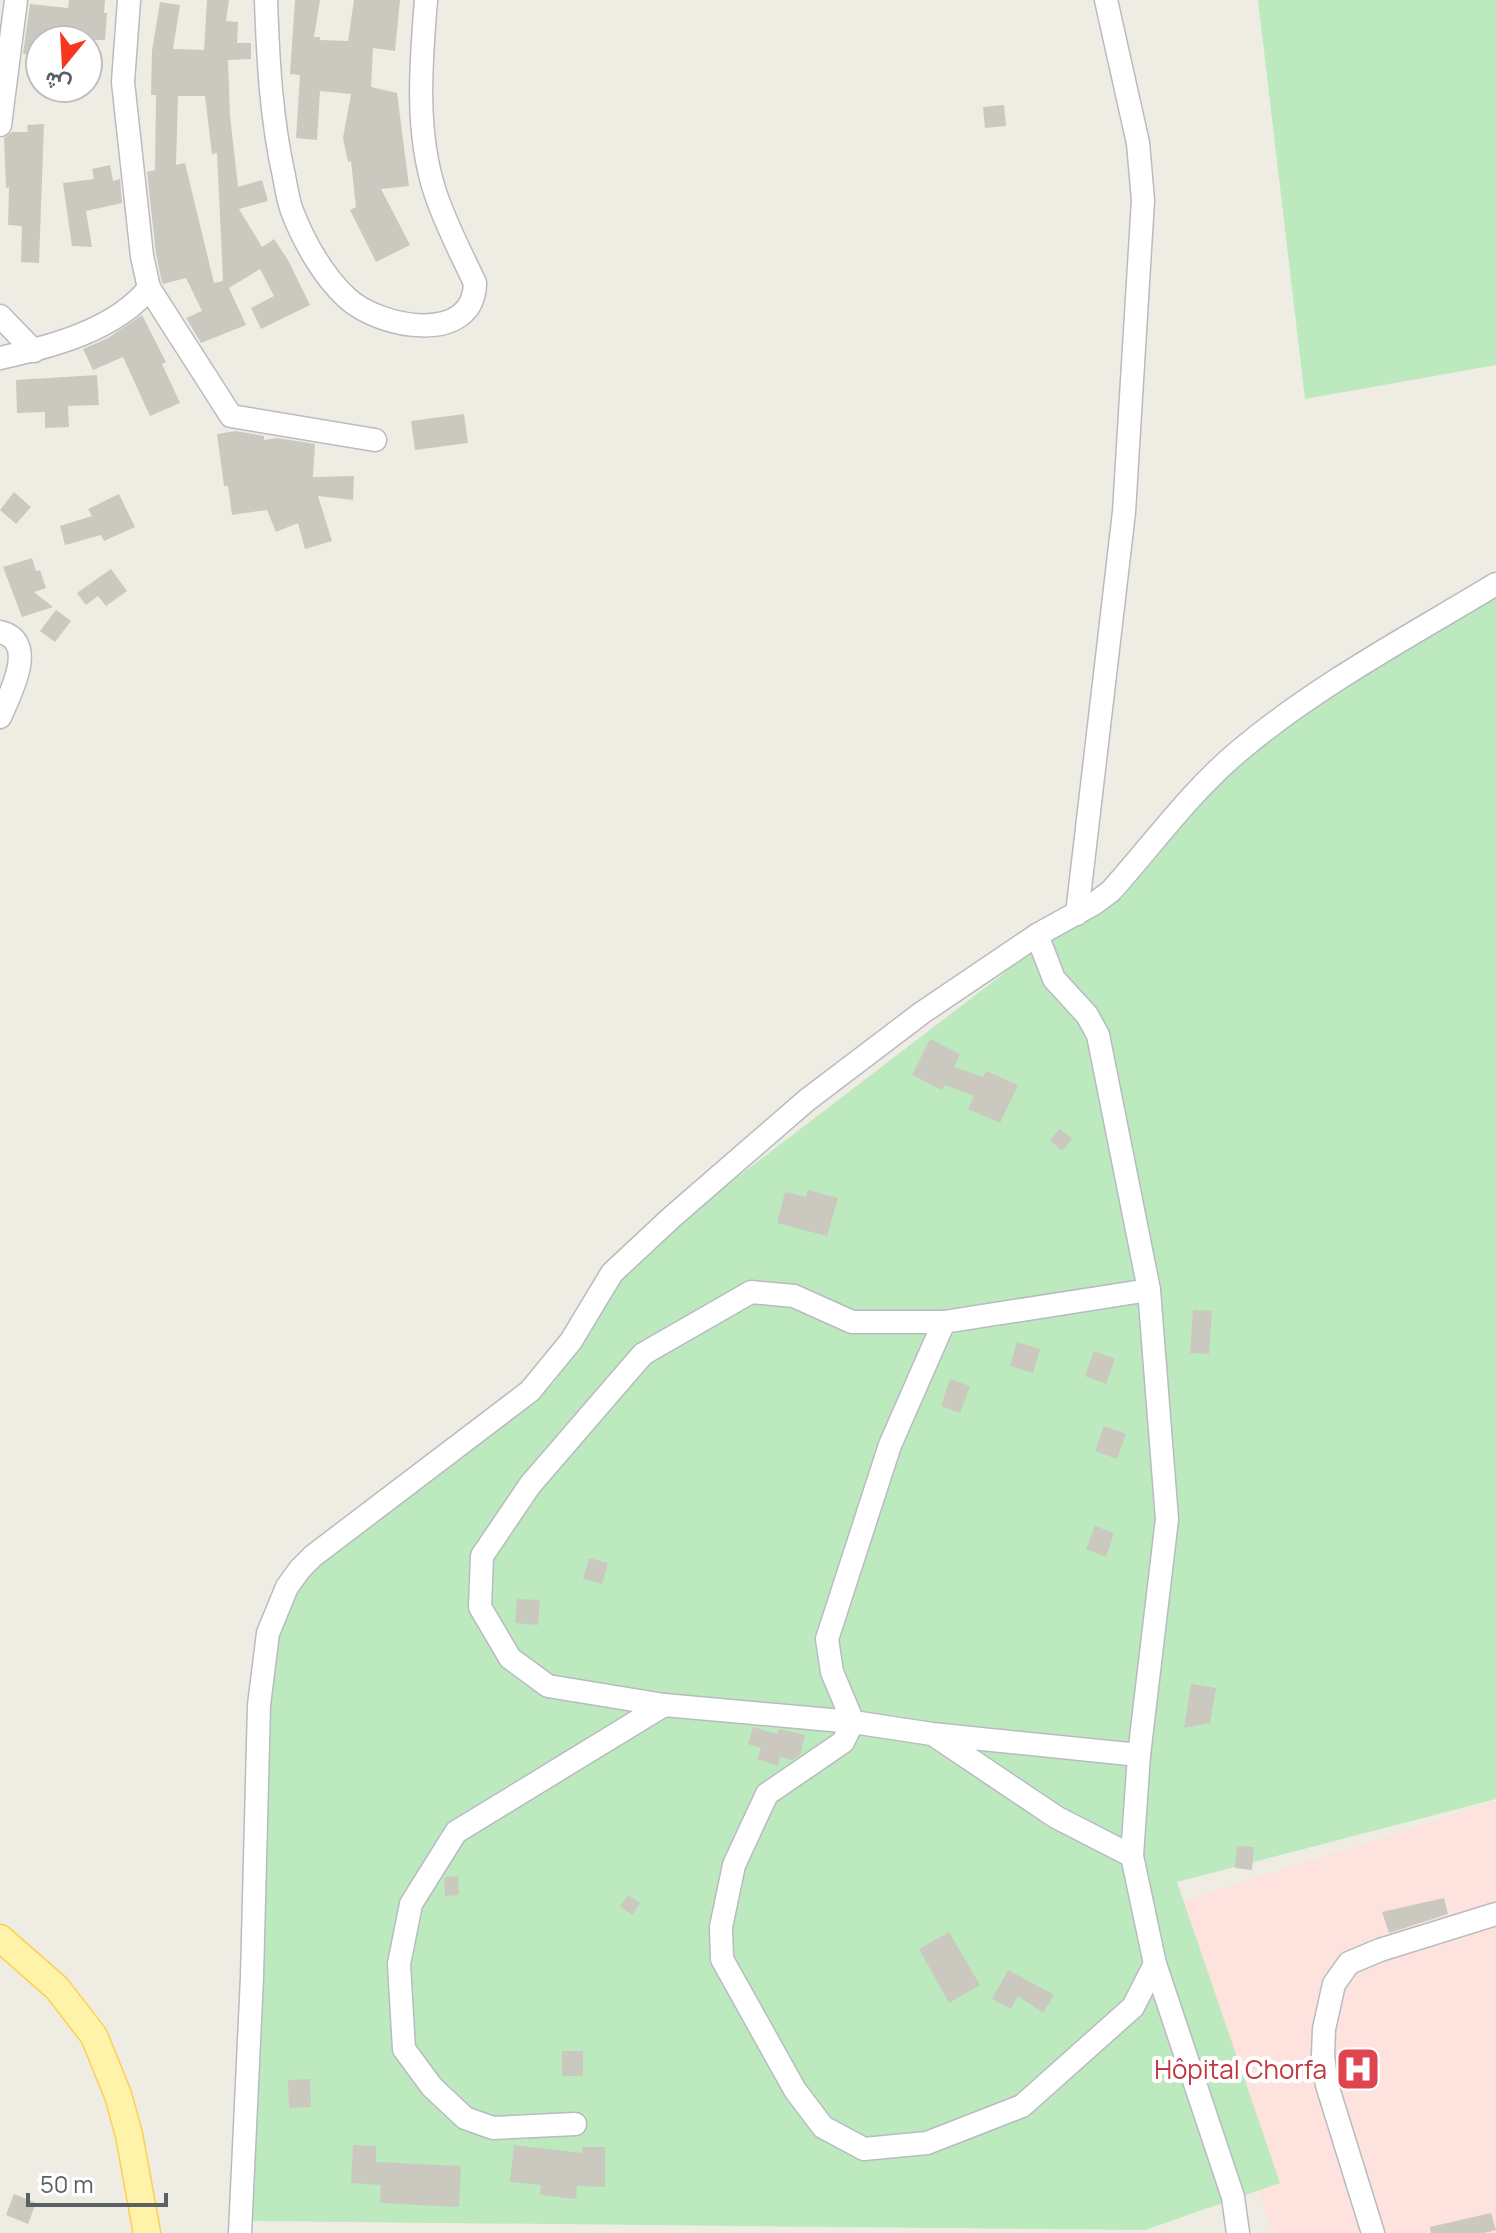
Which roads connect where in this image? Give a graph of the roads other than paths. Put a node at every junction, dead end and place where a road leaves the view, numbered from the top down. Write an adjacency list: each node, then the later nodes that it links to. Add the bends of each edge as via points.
1 (16, 0): 6 (street)
2 (129, 0): 7 (street, via 123,82)
3 (266, 0): 4 (street, via 278,152 291,210 319,265 346,297 374,316 415,326 438,325 459,315 475,295 475,283 435,192 427,160 422,59)
4 (426, 0)
5 (1106, 0): 15 (street, via 1138,143 1143,200 1124,512)
6 (0, 125)
7 (149, 288): 9 (street, via 121,314); 11 (street, via 231,416)
8 (0, 316): 9 (street)
9 (34, 351): 10 (street)
10 (0, 358)
11 (375, 440)
12 (1496, 584): 15 (street, via 1339,678 1238,751 1111,891)
13 (0, 632): 14 (street, via 19,645 20,662)
14 (0, 717)
15 (1077, 914): 16 (street)
16 (1037, 935): 17 (street, via 1054,979 1098,1035); 29 (street, via 807,1100 612,1273 571,1341 530,1391 313,1556 287,1587 268,1633 259,1705)
17 (1149, 1290): 18 (street); 22 (street, via 1167,1519)
18 (944, 1322): 19 (street, via 852,1322 794,1296 751,1292 643,1354 530,1485 482,1556 480,1607 510,1658 548,1686); 20 (street, via 890,1445 827,1639 832,1672)
19 (664, 1705): 20 (street); 27 (street, via 456,1832 411,1904 399,1964 404,2049 432,2087 465,2118 493,2128)
20 (853, 1722): 21 (street); 26 (street, via 843,1742 767,1794 734,1865 721,1927 722,1959 795,2090 823,2127 864,2149 927,2143 1022,2106 1133,2007)
21 (932, 1734): 22 (street); 23 (street, via 1056,1817)
22 (1139, 1755): 23 (street)
23 (1132, 1856): 26 (street)
24 (1496, 1914): 31 (street, via 1349,1963 1334,1984 1324,2029 1327,2085)
25 (0, 1938): 28 (main road, via 57,1988 94,2036 129,2135)
26 (1155, 1964): 30 (street, via 1233,2197)
27 (575, 2124)
28 (146, 2232)
29 (240, 2233)
30 (1238, 2233)
31 (1373, 2233)

